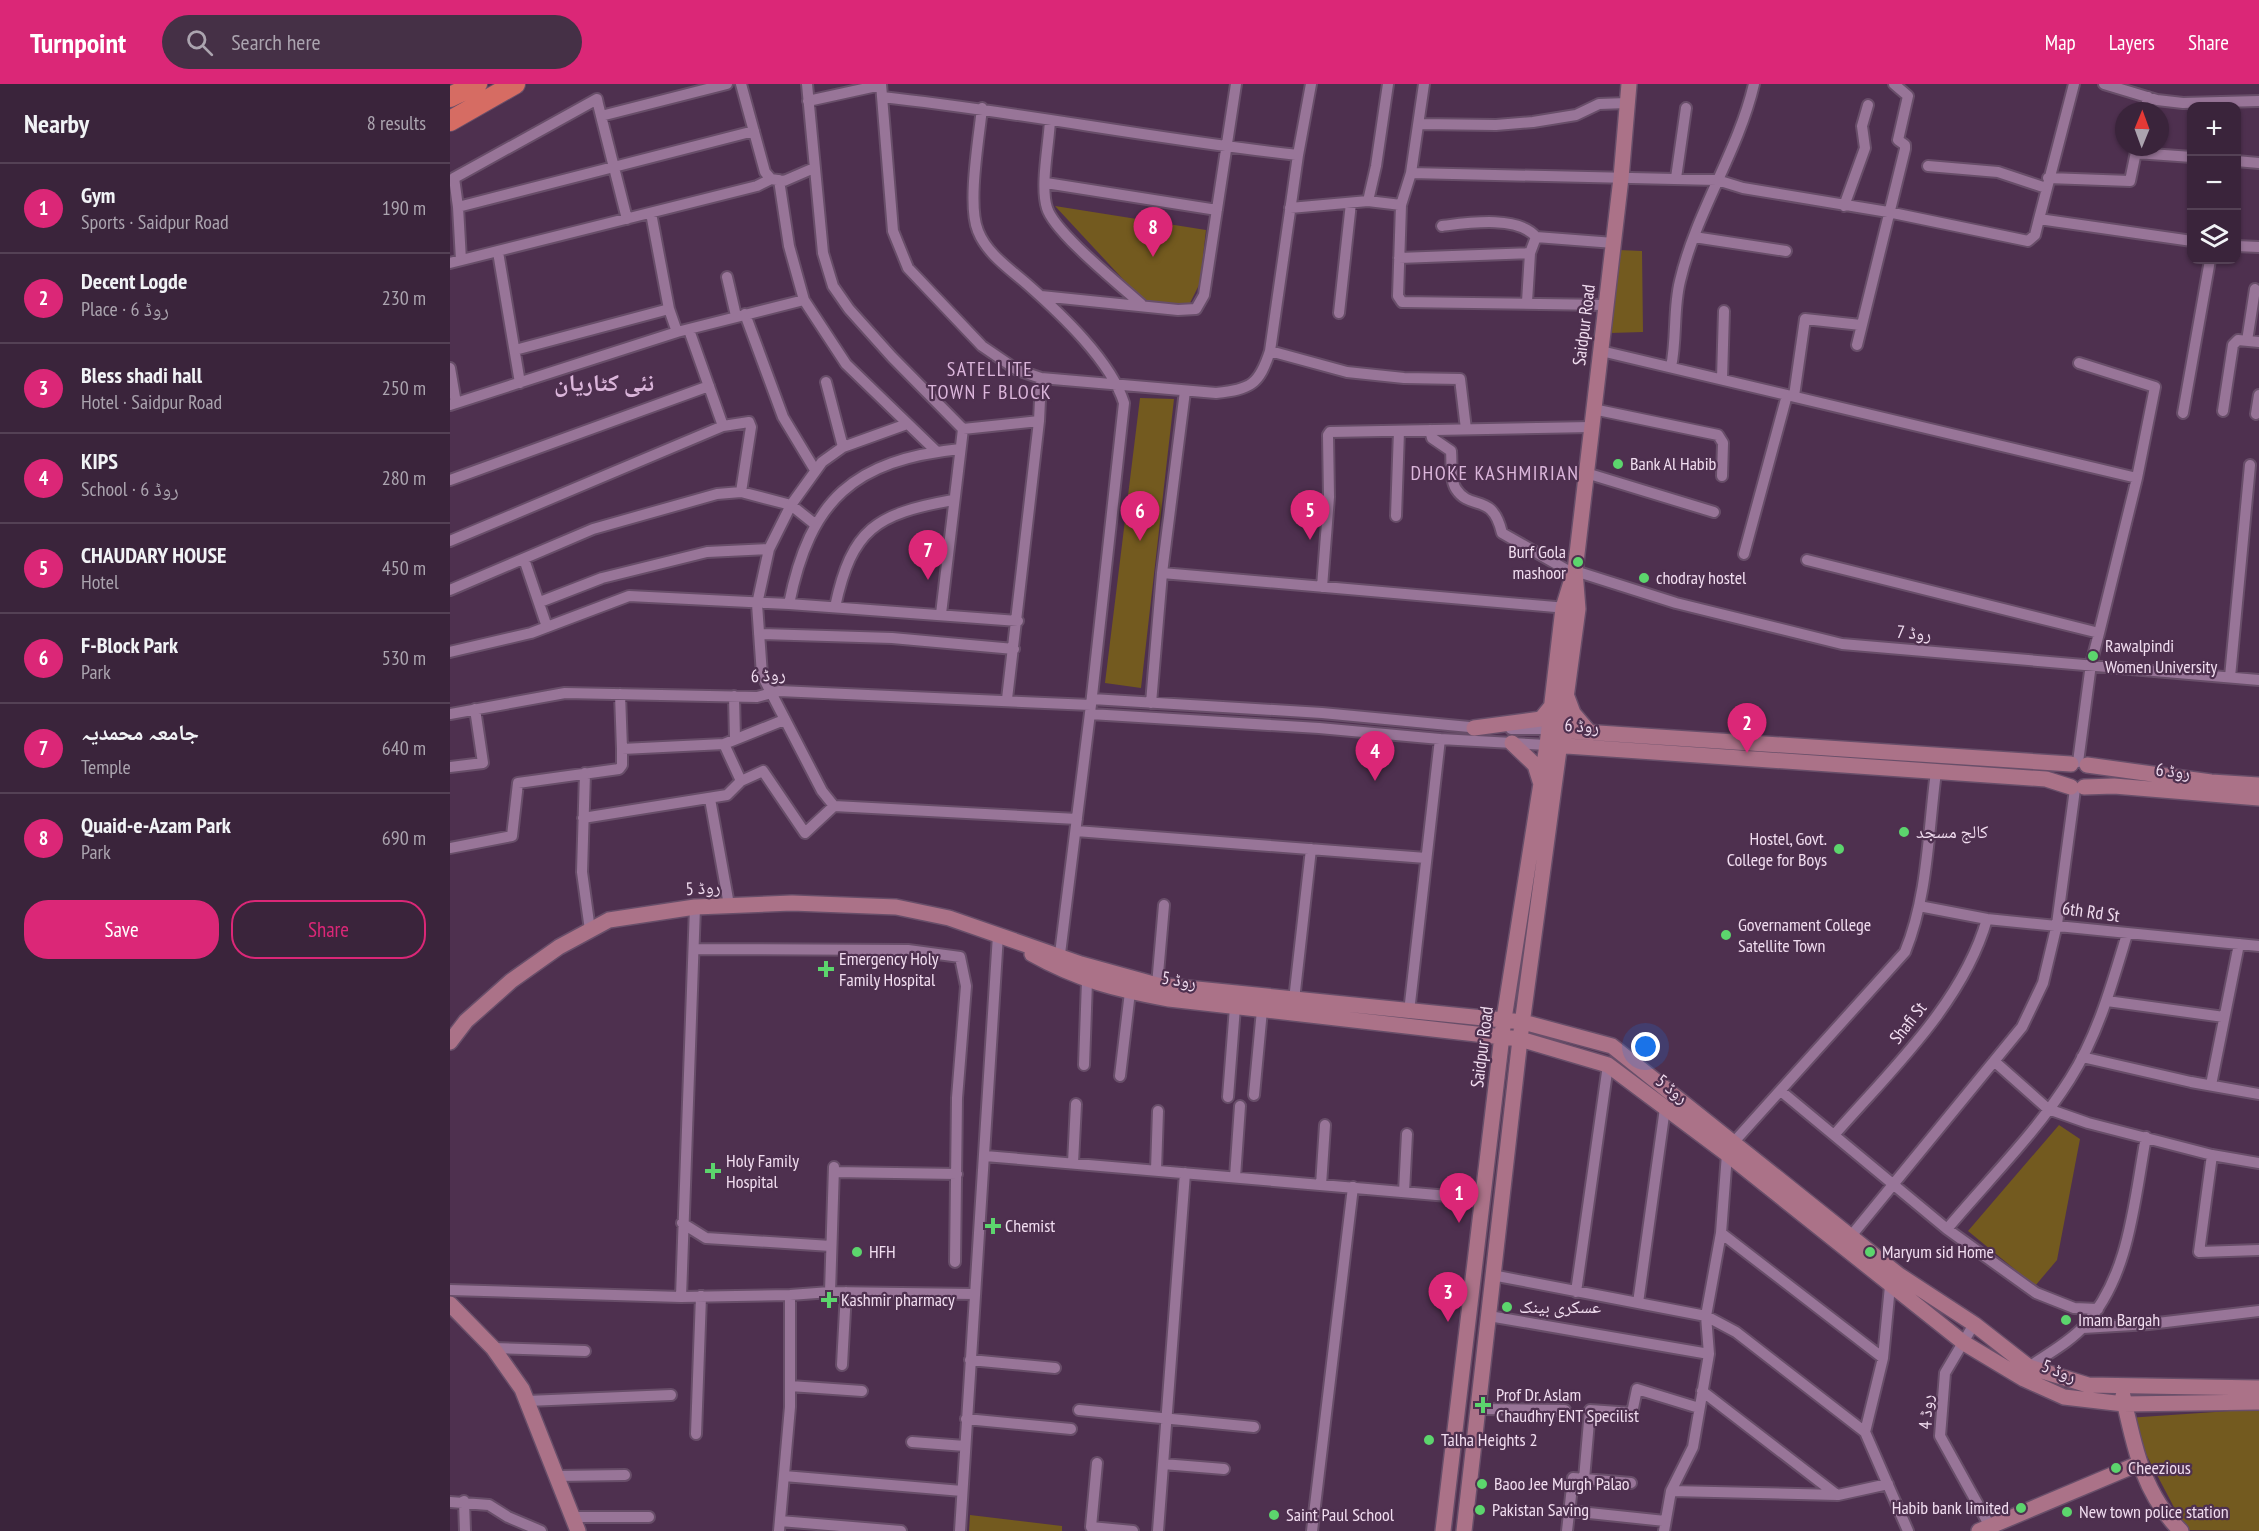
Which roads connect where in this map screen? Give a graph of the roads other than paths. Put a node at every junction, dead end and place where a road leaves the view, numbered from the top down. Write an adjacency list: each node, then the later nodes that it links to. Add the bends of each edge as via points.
1 (477, 84): 18 (highway)
2 (516, 84): 28 (highway)
3 (727, 84): 26 (street)
4 (741, 84): 30 (street)
5 (807, 84): 19 (street)
6 (1236, 84): 31 (street)
7 (1311, 84): 33 (street)
8 (1388, 84): 50 (street)
9 (1424, 84): 29 (street)
10 (1629, 84): 22 (main road, Saidpur Road)
11 (1755, 84): 47 (street)
12 (1894, 84): 57 (street, via 1908,96 1898,140 1905,148)
13 (2074, 84): 49 (street)
14 (2104, 84): 17 (street)
15 (881, 85): 16 (street); 19 (street)
16 (882, 97): 24 (street); 98 (street, via 893,231 908,268 982,345 1017,370)
17 (2148, 97): 20 (street, via 2183,103); 21 (street)
18 (450, 98)
19 (808, 101): 41 (street)
20 (2259, 101)
21 (2147, 102)
22 (1627, 103): 29 (street, via 1599,104 1576,115 1533,122); 44 (main road, Saidpur Road)
23 (1868, 105): 53 (street, via 1862,126 1865,148)
24 (982, 108): 27 (street); 77 (street, via 975,181 978,231 989,250)
25 (1686, 108): 45 (street)
26 (601, 116): 40 (street); 43 (street, via 597,99 593,99)
27 (1050, 120): 31 (street); 48 (street)
28 (450, 121)
29 (1420, 124): 42 (street)
30 (754, 131): 40 (street); 46 (street, via 765,172)
31 (1226, 147): 33 (street); 56 (street)
32 (2169, 154): 35 (street)
33 (1298, 155): 55 (street)
34 (2136, 156): 49 (street, via 2130,181)
35 (2187, 156)
36 (2241, 161): 37 (street)
37 (2259, 163)
38 (450, 166): 43 (street)
39 (1928, 166): 49 (street, via 1998,172)
40 (614, 168): 54 (street); 59 (street)
41 (814, 168): 46 (street, via 784,181); 116 (street, via 823,254 833,286 892,357)
42 (1411, 173): 44 (street); 52 (street)
43 (454, 178): 54 (street)
44 (1621, 178): 45 (street); 65 (main road, Saidpur Road)
45 (1676, 178): 47 (street)
46 (775, 180): 58 (street); 78 (street)
47 (1717, 180): 53 (street); 63 (street)
48 (1046, 183): 56 (street); 80 (street, via 1047,209 1059,228)
49 (2047, 183): 60 (street)
50 (1368, 201): 51 (street); 52 (street)
51 (1351, 203): 55 (street); 84 (street)
52 (1401, 205): 71 (street)
53 (1844, 206): 57 (street)
54 (458, 207): 72 (street)
55 (1290, 208): 93 (street)
56 (1217, 210): 80 (street, via 1204,295 1196,309)
57 (1888, 212): 60 (street, via 2028,241 2035,236); 86 (street)
58 (651, 213): 59 (street); 82 (street)
59 (627, 219): 69 (street)
60 (2039, 219): 64 (street)
61 (1442, 226): 62 (street, via 1490,221 1528,230)
62 (1536, 237): 65 (street); 70 (street)
63 (1694, 237): 68 (street); 97 (street, via 1680,282)
64 (2187, 240)
65 (1614, 243): 81 (main road, Saidpur Road)
66 (2241, 246): 67 (street)
67 (2259, 247)
68 (1786, 251)
69 (498, 252): 72 (street); 92 (street)
70 (1530, 253): 71 (street); 79 (street)
71 (1399, 258): 79 (street, via 1398,296 1402,302)
72 (461, 260): 73 (street)
73 (450, 263)
74 (2209, 264): 110 (street)
75 (727, 277): 85 (street)
76 (2255, 289): 89 (street)
77 (1041, 296): 80 (street); 102 (street)
78 (804, 300): 85 (street); 113 (street, via 846,364)
79 (1527, 302): 81 (street)
80 (1141, 304)
81 (1606, 305): 94 (main road, Saidpur Road)
82 (669, 309): 88 (street); 92 (street)
83 (1724, 311): 99 (street)
84 (1339, 313)
85 (741, 315): 87 (street); 124 (street, via 783,417)
86 (1862, 325): 91 (street); 105 (street, via 1804,319)
87 (689, 330): 88 (street); 103 (street)
88 (677, 332): 101 (street)
89 (2247, 341): 90 (street); 109 (street, via 2238,340 2233,345)
90 (2259, 342)
91 (1857, 345)
92 (515, 350): 101 (street)
93 (1270, 351): 104 (street, via 1263,372 1244,390); 117 (street, via 1347,372 1460,379)
94 (1600, 351): 97 (street); 108 (main road, Saidpur Road)
95 (2079, 363): 127 (street, via 2155,387)
96 (450, 368): 107 (street)
97 (1671, 368): 99 (street)
98 (1041, 378): 102 (street); 112 (street)
99 (1722, 379): 105 (street)
100 (826, 382): 120 (street)
101 (520, 383): 107 (street)
102 (1118, 383): 104 (street); 166 (street, via 1125,403)
103 (709, 386): 114 (street); 128 (street)
104 (1185, 392): 141 (street)
105 (1790, 395): 127 (street); 137 (street)
106 (2259, 395): 111 (street)
107 (453, 404)
108 (1593, 409): 115 (main road, Saidpur Road); 126 (street, via 1721,437)
109 (2223, 411)
110 (2183, 413)
111 (2256, 414)
112 (1040, 421): 116 (street); 150 (street)
113 (907, 424): 120 (street); 122 (street)
114 (723, 426): 129 (street, via 745,421 751,427); 135 (street)
115 (1591, 427): 117 (street); 125 (main road, Saidpur Road)
116 (963, 429): 121 (street)
117 (1466, 429): 118 (street)
118 (1430, 430): 119 (street); 140 (street, روڈ 7, via 1432,438 1451,451 1456,489 1467,499 1490,507 1502,533)
119 (1399, 431): 133 (street); 142 (street, via 1333,430 1328,435 1329,497)
120 (843, 447): 124 (street)
121 (960, 449): 122 (street); 130 (street)
122 (936, 451): 134 (street, via 870,470 847,485)
123 (2250, 465): 157 (street)
124 (815, 470): 131 (street)
125 (1586, 473): 132 (street); 140 (main road, Saidpur Road)
126 (1722, 476)
127 (2137, 478): 152 (street)
128 (450, 480)
129 (741, 492): 131 (street); 138 (street, via 717,494 593,529)
130 (953, 500): 147 (street, via 910,508 882,519 866,533 856,544); 149 (street)
131 (791, 505): 134 (street); 136 (street)
132 (1714, 512)
133 (1396, 516)
134 (816, 525): 146 (street, via 796,570)
135 (450, 541)
136 (769, 549): 144 (street, via 706,552 602,578); 145 (street)
137 (1744, 554)
138 (524, 559): 143 (street); 144 (street)
139 (1807, 560): 152 (street)
140 (1574, 572): 148 (main road, Saidpur Road); 156 (street, روڈ 7, via 1676,603 1842,644)
141 (1162, 573): 142 (street); 164 (street)
142 (1322, 587): 148 (street)
143 (450, 590)
144 (540, 602): 151 (street)
145 (757, 604): 146 (street); 151 (street, via 629,596); 153 (street)
146 (789, 604): 147 (street)
147 (835, 607): 149 (street)
148 (1570, 609): 162 (main road, Saidpur Road); 167 (main road, Saidpur Road)
149 (941, 614): 150 (street)
150 (1018, 621): 154 (street)
151 (547, 627): 155 (street)
152 (2099, 633): 156 (street)
153 (759, 634): 154 (street); 160 (street, via 762,675)
154 (1014, 648): 163 (street)
155 (450, 652)
156 (2091, 664): 157 (street, روڈ 7); 183 (street)
157 (2230, 677): 158 (street, روڈ 7)
158 (2259, 680)
159 (620, 694): 161 (street, روڈ 6); 168 (street, روڈ 6, via 565,693); 182 (street)
160 (769, 694): 161 (street, روڈ 6); 163 (street, روڈ 6, via 779,691); 172 (street)
161 (734, 696): 177 (street)
162 (1567, 697): 175 (main road, via 1573,713); 176 (main road, Saidpur Road)
163 (1007, 699): 166 (street, روڈ 6)
164 (1151, 703): 165 (street, روڈ 6); 166 (street, روڈ 6)
165 (1180, 704): 170 (street, روڈ 6); 171 (street)
166 (1091, 706): 171 (street, روڈ 6); 196 (street)
167 (1550, 708): 174 (main road, via 1541,719); 176 (main road, Saidpur Road)
168 (475, 709): 169 (street, روڈ 6); 185 (street, via 483,763)
169 (450, 714)
170 (1322, 714): 173 (street); 174 (street, روڈ 6)
171 (1177, 719): 173 (street, روڈ 6)
172 (784, 720): 177 (street); 194 (street)
173 (1319, 728): 178 (street, روڈ 6)
174 (1474, 728): 176 (street, روڈ 6)
175 (1590, 733): 176 (main road, روڈ 6); 183 (main road, روڈ 6)
176 (1554, 737): 179 (street, روڈ 6); 181 (main road, روڈ 6); 184 (main road, Saidpur Road); 189 (main road, Saidpur Road)
177 (735, 739): 180 (street)
178 (1440, 739): 179 (street, روڈ 6); 200 (street)
179 (1512, 743): 189 (main road, via 1535,765)
180 (723, 744): 182 (street); 188 (street)
181 (1602, 747): 184 (main road, via 1574,754); 186 (main road, روڈ 6)
182 (622, 749): 187 (street, via 622,768)
183 (2078, 764): 190 (main road, روڈ 6); 191 (main road, via 2065,774); 191 (main road, via 2091,777)
184 (1557, 766): 224 (main road, Saidpur Road)
185 (450, 767)
186 (1936, 772): 191 (main road, روڈ 6, via 2046,779); 203 (street)
187 (585, 773): 195 (street); 198 (street, via 518,783 512,836)
188 (741, 780): 193 (street, via 727,795); 194 (street, via 763,771 805,833)
189 (1541, 784): 223 (main road, Saidpur Road)
190 (2259, 785)
191 (2077, 788): 192 (main road, روڈ 6, via 2114,786); 206 (street)
192 (2259, 798)
193 (710, 799): 195 (street); 201 (street)
194 (834, 806): 196 (street)
195 (583, 818): 207 (street, via 582,872)
196 (1077, 819): 197 (street)
197 (1076, 831): 199 (street); 213 (street)
198 (450, 848)
199 (1311, 849): 200 (street); 217 (street)
200 (1426, 858): 221 (street)
201 (729, 905): 204 (main road, روڈ 5); 209 (main road, روڈ 5, via 792,903 897,908 949,918)
202 (1164, 905): 215 (street)
203 (1919, 906): 205 (street, 6th Rd St); 234 (street, via 1905,952)
204 (695, 907): 207 (main road, روڈ 5, via 609,920); 212 (street)
205 (1987, 919): 206 (street, 6th Rd St); 245 (street, Shafi St, via 1970,965 1949,997)
206 (2057, 924): 208 (street, 6th Rd St); 229 (street, via 2043,983 2022,1027)
207 (590, 930): 225 (main road, روڈ 5, via 511,981)
208 (2127, 934): 210 (street, 6th Rd St); 218 (street)
209 (998, 935): 213 (main road, روڈ 5); 249 (street)
210 (2239, 944): 211 (street, 6th Rd St); 222 (street)
211 (2259, 946)
212 (695, 949): 254 (street, via 908,950 960,957 966,986 957,1098); 261 (street)
213 (1059, 963): 214 (main road, روڈ 5); 215 (main road, روڈ 5)
214 (1088, 981): 216 (main road, روڈ 5); 230 (street)
215 (1157, 985): 217 (main road, روڈ 5)
216 (1130, 992): 219 (main road, روڈ 5); 232 (street)
217 (1294, 1000): 221 (main road, روڈ 5)
218 (2107, 1001): 222 (street); 228 (street)
219 (1235, 1007): 220 (main road, روڈ 5); 237 (street)
220 (1262, 1010): 226 (main road, روڈ 5); 236 (street)
221 (1409, 1012): 223 (main road, روڈ 5)
222 (2224, 1017): 233 (street)
223 (1504, 1019): 224 (main road, روڈ 5); 226 (main road, Saidpur Road)
224 (1523, 1022): 227 (main road, Saidpur Road); 247 (main road, روڈ 5, via 1612,1046)
225 (452, 1035)
226 (1503, 1038): 227 (main road, روڈ 5); 260 (main road, Saidpur Road)
227 (1520, 1039): 231 (main road, روڈ 5); 268 (main road, Saidpur Road)
228 (2082, 1057): 233 (street); 241 (street)
229 (1994, 1062): 241 (street); 256 (street)
230 (1084, 1065)
231 (1608, 1065): 240 (main road, روڈ 5); 273 (street)
232 (1120, 1076)
233 (2211, 1085): 235 (street)
234 (1782, 1092): 245 (street); 247 (street)
235 (2259, 1094)
236 (1254, 1095)
237 (1228, 1096)
238 (1076, 1104): 250 (street)
239 (1240, 1106): 255 (street)
240 (1665, 1108): 247 (main road, روڈ 5); 278 (street)
241 (2048, 1109): 246 (street); 262 (street)
242 (1158, 1111): 252 (street)
243 (1325, 1125): 257 (street)
244 (1407, 1134): 259 (street)
245 (1835, 1134): 256 (street)
246 (2146, 1137): 248 (street); 280 (street, via 2123,1255)
247 (1730, 1149): 263 (street); 264 (main road, روڈ 5); 269 (main road, روڈ 5)
248 (2212, 1155): 251 (street); 266 (street, via 2199,1252)
249 (986, 1156): 250 (street); 274 (street)
250 (1073, 1163): 252 (street)
251 (2259, 1163)
252 (1156, 1170): 253 (street)
253 (1185, 1173): 255 (street); 310 (street)
254 (957, 1174): 265 (street, via 834,1170); 267 (street)
255 (1236, 1177): 257 (street)
256 (1892, 1184): 262 (street); 264 (street)
257 (1321, 1185): 258 (street)
258 (1353, 1187): 259 (street); 345 (street)
259 (1404, 1192): 260 (street)
260 (1483, 1199): 346 (main road, Saidpur Road)
261 (682, 1223): 265 (street, via 706,1238); 277 (street)
262 (1947, 1229): 280 (street, via 2036,1293 2074,1308)
263 (1721, 1233): 283 (street); 291 (street)
264 (1851, 1236): 269 (main road, روڈ 5)
265 (831, 1246): 271 (street)
266 (2259, 1250)
267 (955, 1262)
268 (1492, 1275): 273 (street); 282 (main road, Saidpur Road)
269 (1894, 1280): 285 (main road, روڈ 5); 287 (main road, روڈ 5); 291 (street)
270 (450, 1290): 277 (street)
271 (830, 1292): 272 (street); 275 (street)
272 (846, 1292): 274 (street); 293 (street)
273 (1576, 1292): 278 (street)
274 (973, 1294): 292 (street)
275 (790, 1295): 276 (street); 296 (street)
276 (701, 1296): 277 (street); 314 (street)
277 (681, 1297)
278 (1638, 1303): 283 (street)
279 (450, 1304): 284 (main road)
280 (2098, 1309): 286 (street)
281 (2259, 1311): 286 (street)
282 (1488, 1316): 290 (street); 306 (main road, Saidpur Road)
283 (1706, 1316): 290 (street); 313 (street, via 1736,1332)
284 (456, 1318): 288 (main road)
285 (1974, 1324): 287 (street, روڈ 4); 294 (main road, روڈ 5)
286 (2083, 1328): 294 (street)
287 (1964, 1343): 304 (main road, روڈ 5, via 2024,1379 2064,1397); 338 (street, روڈ 4, via 1945,1373 1940,1436)
288 (492, 1348): 289 (street); 302 (main road)
289 (585, 1351)
290 (1709, 1354): 300 (street)
291 (1882, 1358): 313 (street)
292 (970, 1360): 295 (street); 309 (street)
293 (842, 1365)
294 (2029, 1367): 297 (main road, روڈ 5, via 2088,1385)
295 (1055, 1368)
296 (790, 1386): 299 (street); 323 (street)
297 (2121, 1388): 298 (main road, روڈ 5); 304 (main road)
298 (2259, 1388)
299 (861, 1391)
300 (1702, 1391): 305 (street); 329 (street)
301 (670, 1395): 302 (street)
302 (527, 1401): 321 (main road)
303 (2259, 1402): 304 (main road, روڈ 5)
304 (2124, 1404): 319 (main road)
305 (1699, 1408): 324 (street, via 1637,1389 1632,1413 1590,1410); 328 (street, via 1693,1447)
306 (1478, 1409): 308 (street); 347 (main road, Saidpur Road)
307 (1079, 1410): 310 (street)
308 (1565, 1410)
309 (966, 1419): 312 (street); 316 (street)
310 (1166, 1420): 311 (street); 318 (street)
311 (1254, 1427)
312 (1071, 1429)
313 (1865, 1432): 326 (street)
314 (696, 1434)
315 (912, 1442): 316 (street)
316 (965, 1446): 327 (street)
317 (1097, 1463): 343 (street, via 1091,1527)
318 (1163, 1464): 320 (street); 344 (street)
319 (2138, 1464): 337 (main road); 338 (main road)
320 (1224, 1469)
321 (557, 1476): 322 (street); 334 (main road)
322 (625, 1476)
323 (784, 1476): 327 (street); 335 (street)
324 (1584, 1479): 325 (street); 332 (street, via 1573,1478)
325 (1631, 1483)
326 (1888, 1484): 329 (street); 349 (street)
327 (962, 1491): 342 (street)
328 (1671, 1491): 329 (street); 336 (street)
329 (1838, 1496)
330 (464, 1501): 331 (street); 339 (street); 340 (street, via 489,1505)
331 (450, 1502)
332 (1570, 1511): 336 (street); 348 (street)
333 (649, 1518): 334 (street)
334 (575, 1524)
335 (780, 1526): 341 (street)
336 (1664, 1526)
337 (2173, 1528)
338 (1987, 1529)
339 (465, 1531)
340 (541, 1531)
341 (901, 1531)
342 (960, 1531)
343 (1133, 1531)
344 (1158, 1531)
345 (1311, 1531)
346 (1443, 1531)
347 (1464, 1531)
348 (1567, 1531)
349 (1908, 1531)

